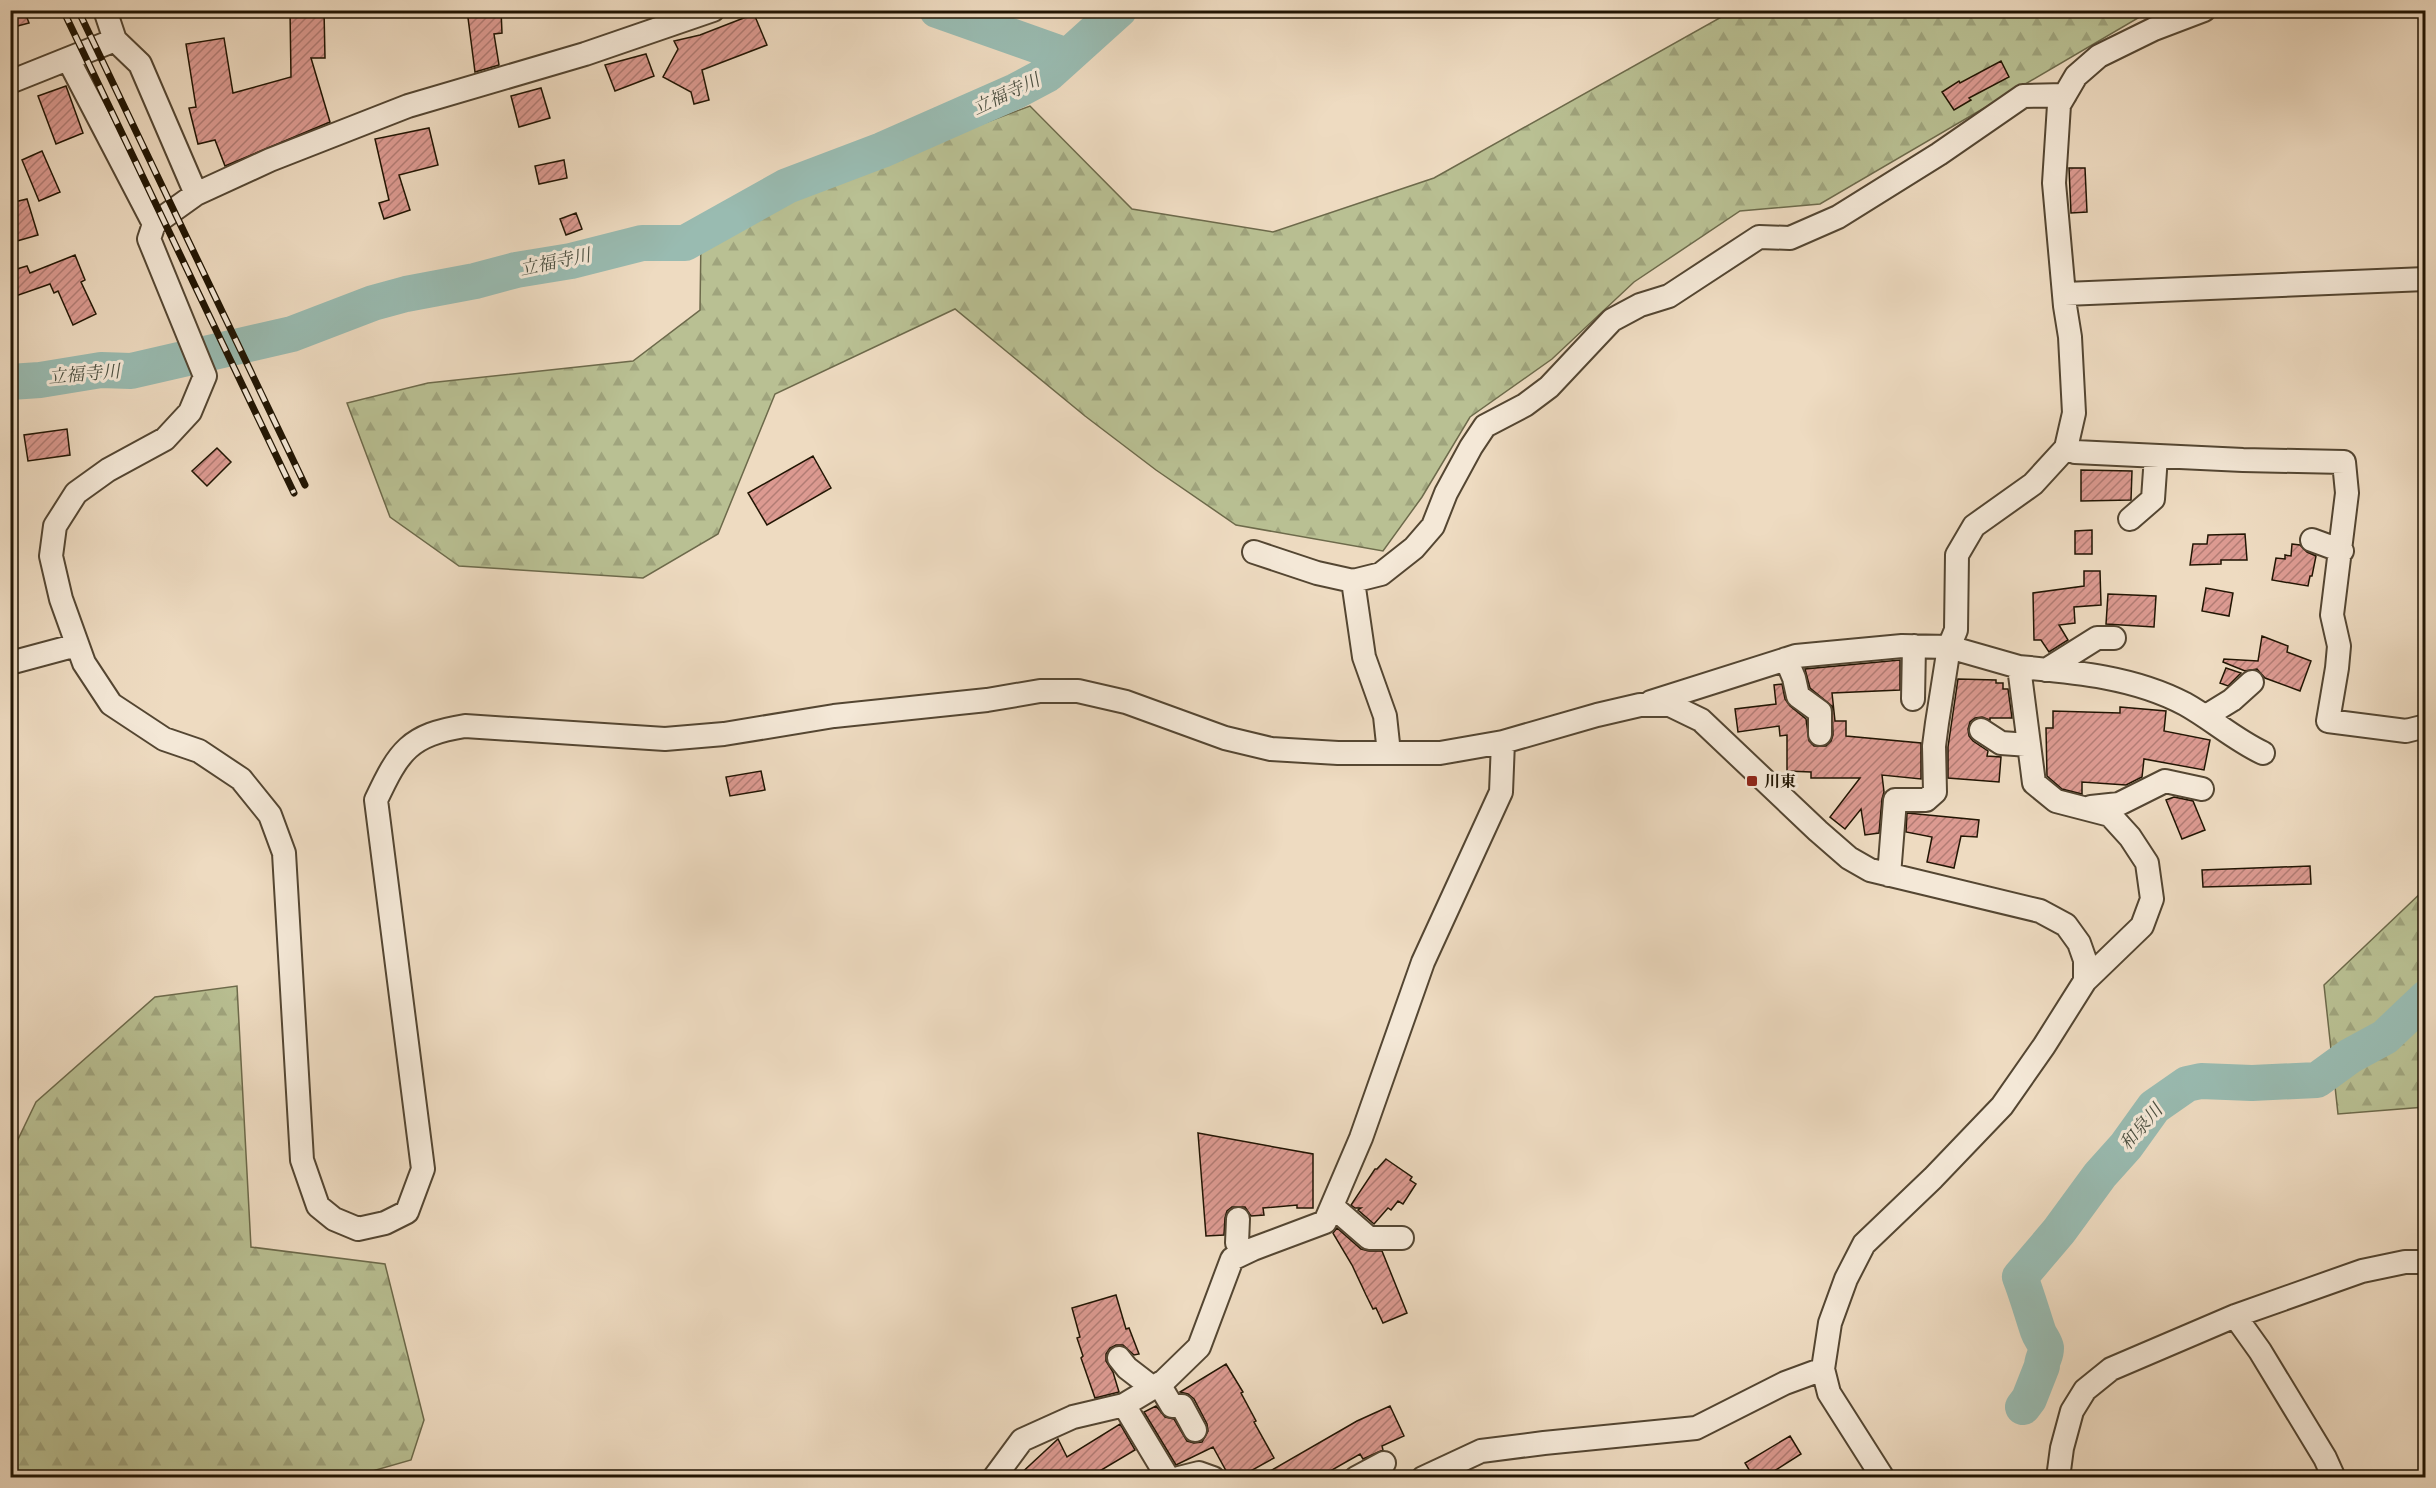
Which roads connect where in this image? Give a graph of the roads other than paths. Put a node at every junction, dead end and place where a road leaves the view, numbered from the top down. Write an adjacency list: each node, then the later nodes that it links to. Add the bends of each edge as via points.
1 (105, 10): 4 (street)
2 (713, 10): 8 (street, via 585,54 408,106 270,160)
3 (2204, 10): 7 (street, via 2099,56 2076,76)
4 (116, 40): 5 (street); 8 (street, via 140,64)
5 (68, 59): 6 (street); 9 (street)
6 (10, 82)
7 (2065, 95): 11 (street, via 2059,105 2054,183); 18 (street, via 2023,96 1838,217 1790,238 1759,237 1669,296 1612,320 1549,387 1526,405 1485,426 1446,493 1432,526 1414,548 1381,574)
8 (196, 194): 9 (street)
9 (154, 224): 20 (street, via 149,238 205,376 190,412 165,439 108,470 76,493 55,526 51,556)
10 (2426, 279): 11 (street)
11 (2065, 294): 12 (street, via 2074,413)
12 (2066, 448): 13 (street, via 2075,452); 22 (street, via 2033,484 1974,526 1957,555 1956,630)
13 (2156, 456): 14 (street, via 2153,499); 16 (street, via 2344,462 2348,493)
14 (2130, 519)
15 (2312, 540): 16 (street)
16 (2342, 551): 31 (street, via 2332,615 2339,646 2328,721 2406,730)
17 (1254, 552): 18 (street)
18 (1353, 581): 36 (street, via 1364,657 1384,716)
19 (2114, 638): 24 (street, via 2097,638)
20 (77, 645): 25 (street); 36 (street, via 111,704 164,739 199,751 241,779 270,816 284,853 302,1160 318,1206 334,1219 358,1229 385,1223 407,1212 423,1169 376,800 405,749 438,730 484,726 664,739 1040,691 1078,691 1126,702 1225,738 1271,748)
21 (1914, 646): 22 (street); 23 (street); 28 (street)
22 (1949, 647): 26 (street); 40 (street, via 1934,746 1935,792 1926,800 1895,800)
23 (1786, 659): 29 (street); 33 (street, via 1798,696 1820,712)
24 (2045, 661): 26 (street); 30 (street, via 2148,687)
25 (10, 663)
26 (2021, 668): 35 (street)
27 (2252, 682): 30 (street)
28 (1913, 699)
29 (1640, 705): 34 (street); 40 (street, via 1670,705 1701,720 1849,858)
30 (2206, 716): 37 (street)
31 (2426, 726)
32 (1981, 730): 35 (street, via 2001,743)
33 (1820, 734)
34 (1503, 742): 36 (street, via 1440,753); 42 (street, via 1501,792 1423,962 1361,1138)
35 (2029, 745): 39 (street, via 2034,783 2056,801)
36 (1389, 753)
37 (2263, 753)
38 (2202, 789): 39 (street, via 2165,781 2119,804)
39 (2084, 808): 41 (street, via 2109,815 2130,837 2147,862 2152,899 2142,926)
40 (1889, 875): 41 (street, via 2040,911 2066,925 2085,960)
41 (2085, 981): 49 (street, via 2002,1106 1864,1244 1830,1323)
42 (1332, 1206): 44 (street, via 1369,1238); 45 (street, via 1325,1222)
43 (1238, 1219): 45 (street, via 1237,1243)
44 (1402, 1238)
45 (1244, 1253): 50 (street, via 1232,1259 1199,1347)
46 (2426, 1262): 47 (street, via 2362,1271)
47 (2235, 1316): 61 (street, via 2111,1369 2085,1390 2072,1411); 62 (street, via 2260,1351)
48 (1119, 1358): 50 (street, via 1127,1368)
49 (1823, 1369): 59 (street, via 1785,1383 1696,1428 1480,1451); 60 (street, via 1829,1394)
50 (1156, 1386): 51 (street); 52 (street, via 1172,1406 1182,1406)
51 (1124, 1405): 54 (street, via 1073,1417 1022,1440); 55 (street)
52 (1195, 1430)
53 (1384, 1463): 58 (street)
54 (994, 1478)
55 (1168, 1478)
56 (1179, 1478): 57 (street, via 1199,1473)
57 (1214, 1478)
58 (1356, 1478)
59 (1423, 1478)
60 (1883, 1478)
61 (2058, 1478)
62 (2334, 1478)

